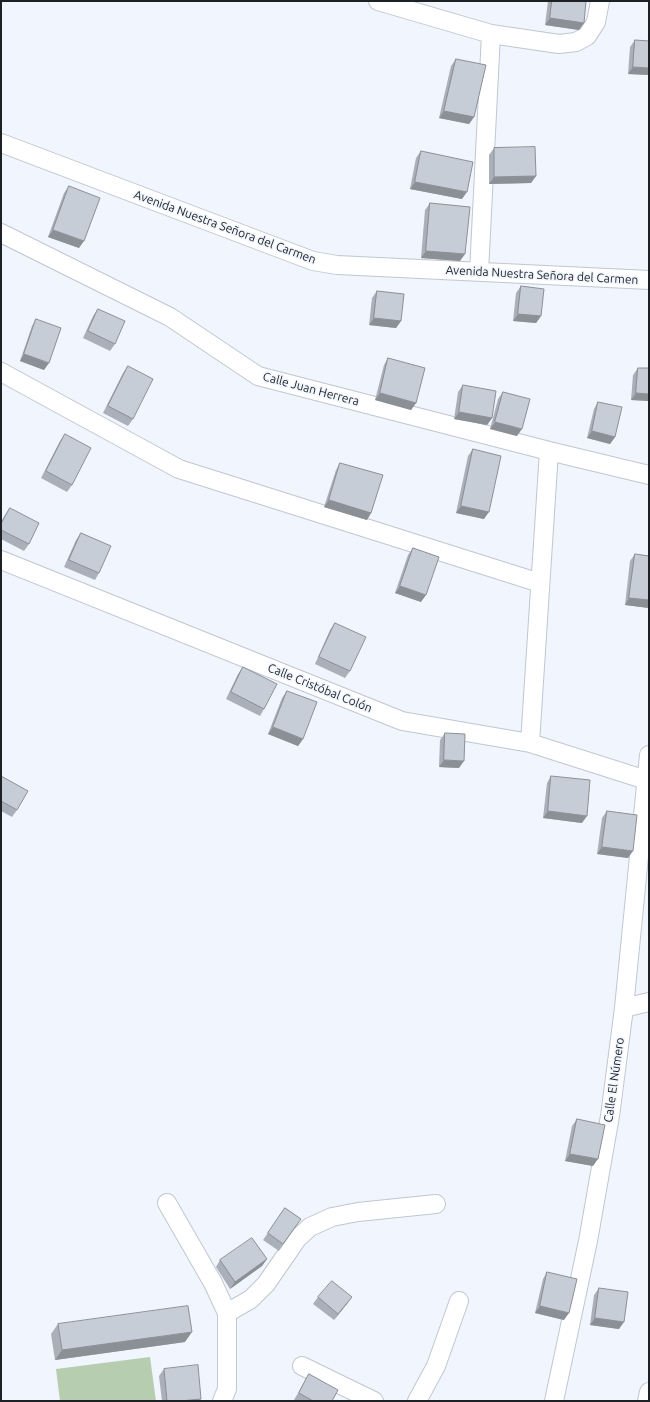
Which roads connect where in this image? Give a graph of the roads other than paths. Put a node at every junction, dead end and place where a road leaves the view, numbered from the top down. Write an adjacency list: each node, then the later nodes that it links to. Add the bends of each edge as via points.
1 (378, 1): 3 (street)
2 (600, 1): 3 (street, via 596,22 587,36 576,42 559,44)
3 (491, 34): 6 (street)
4 (1, 143): 6 (street, Avenida Nuestra Señora del Carmen, via 313,261 337,265)
5 (1, 233): 9 (street, Calle Juan Herrera, via 170,317 258,376)
6 (480, 272): 7 (street, Avenida Nuestra Señora del Carmen)
7 (649, 280)
8 (1, 372): 12 (street, via 179,468)
9 (549, 451): 10 (street, Calle Juan Herrera); 12 (street)
10 (649, 475)
11 (1, 560): 13 (street, Calle Cristóbal Colón, via 402,721)
12 (540, 583): 13 (street)
13 (530, 743): 15 (street, Calle Cristóbal Colón)
14 (649, 755): 15 (street, Calle El Número)
15 (648, 781): 17 (street, Calle El Número)
16 (649, 1002): 17 (street)
17 (624, 1008): 28 (street, Calle El Número, via 610,1116 590,1233)
18 (167, 1203): 21 (street, via 213,1283)
19 (436, 1204): 21 (street, via 358,1212 332,1217 310,1227 297,1239 266,1284 251,1299)
20 (459, 1302): 27 (street, via 436,1366)
21 (226, 1314): 25 (street, via 227,1389)
22 (302, 1366): 24 (street)
23 (649, 1392): 29 (street)
24 (340, 1394): 26 (street)
25 (222, 1401)
26 (374, 1401)
27 (418, 1401)
28 (554, 1401)
29 (648, 1401)

